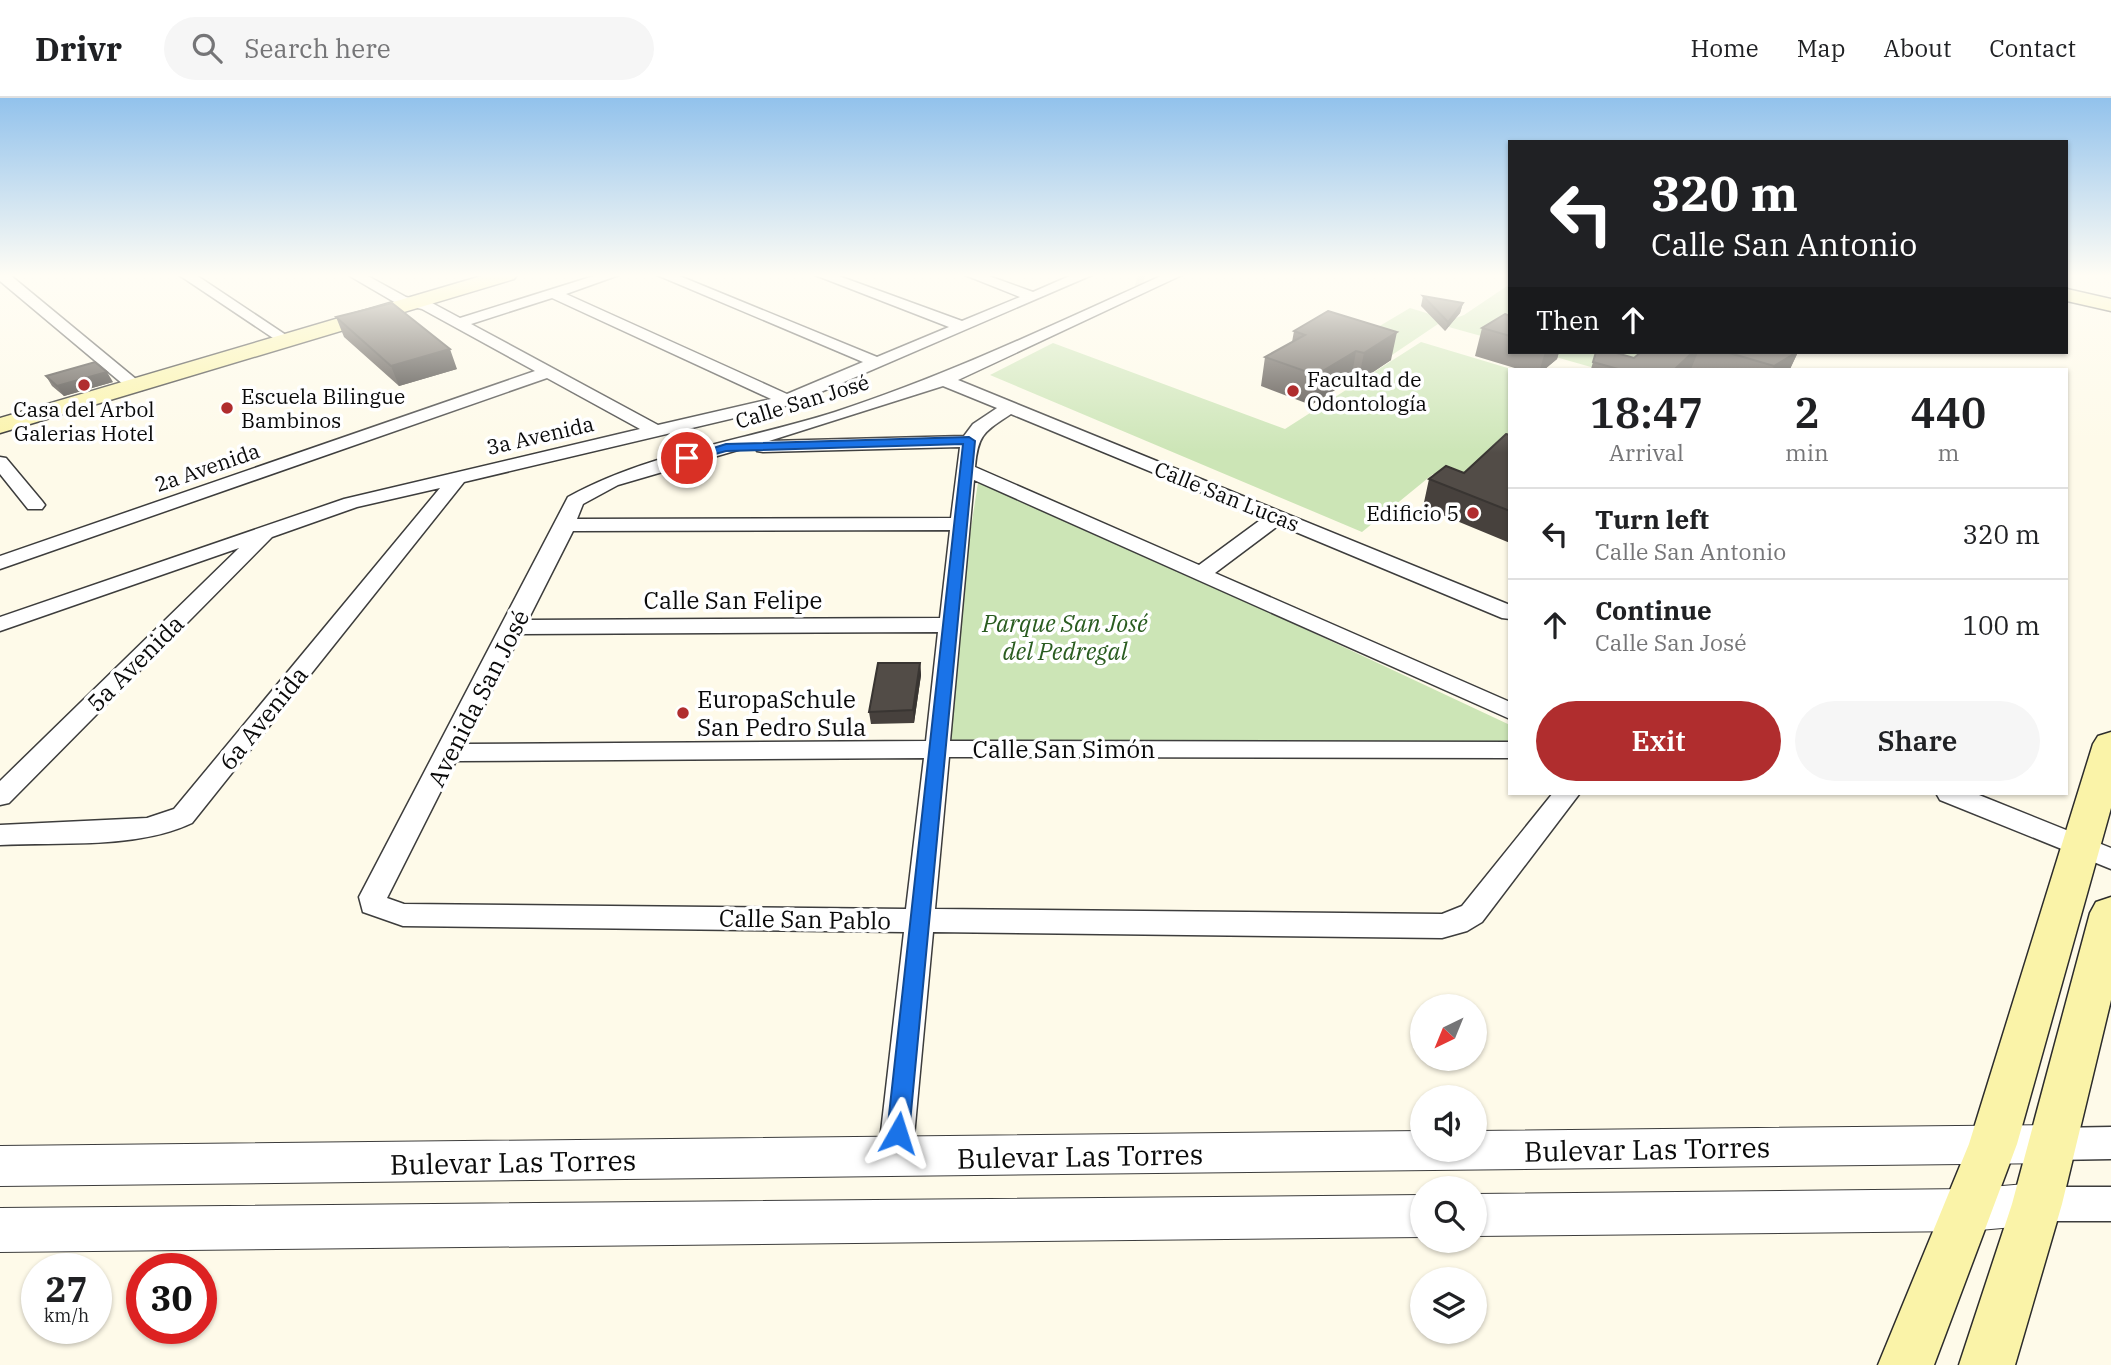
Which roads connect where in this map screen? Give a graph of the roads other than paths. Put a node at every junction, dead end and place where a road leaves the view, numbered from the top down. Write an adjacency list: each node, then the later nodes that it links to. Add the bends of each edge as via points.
1 (70, 334): 13 (street)
2 (277, 334): 9 (street)
3 (310, 334): 9 (main road)
4 (478, 334): 11 (street)
5 (644, 334): 14 (street)
6 (809, 334): 10 (street)
7 (946, 334): 10 (street, 3a Avenida)
8 (1040, 334): 12 (street, Calle San José)
9 (287, 341): 13 (main road)
10 (878, 362): 14 (street, 3a Avenida)
11 (548, 372): 17 (street); 29 (street, 2a Avenida)
12 (944, 380): 15 (street, Calle San Lucas); 19 (street, Calle San José)
13 (136, 387): 16 (main road)
14 (788, 400): 17 (street, 3a Avenida)
15 (1009, 407): 18 (street); 25 (street, Calle San Lucas)
16 (0, 426)
17 (656, 431): 22 (street, 3a Avenida)
18 (969, 441): 19 (street); 21 (street)
19 (726, 448): 23 (street, Calle San José)
20 (0, 461): 24 (street)
21 (966, 470): 26 (street); 30 (street)
22 (459, 476): 28 (street, 3a Avenida); 43 (street, 6a Avenida, via 183,816 147,828)
23 (590, 490): 27 (street, Avenida San José, via 575,501)
24 (35, 505)
25 (1277, 517): 30 (street); 31 (street, Calle San Lucas)
26 (960, 524): 27 (street); 33 (street)
27 (566, 525): 34 (street, Avenida San José)
28 (270, 529): 32 (street, 3a Avenida); 42 (street, 5a Avenida)
29 (0, 563)
30 (1200, 574): 35 (street)
31 (1508, 611)
32 (0, 624)
33 (950, 625): 34 (street, Calle San Felipe); 37 (street)
34 (515, 627): 39 (street, Avenida San José)
35 (1508, 710)
36 (2111, 744): 44 (main road)
37 (937, 749): 38 (street, Calle San Simón); 39 (street, Calle San Simón); 47 (street)
38 (1508, 750)
39 (450, 753): 45 (street, Avenida San José, via 373,897)
40 (1565, 795): 47 (street, Calle San Pablo, via 1472,914 1443,926)
41 (1954, 795): 44 (street)
42 (0, 796)
43 (0, 835)
44 (2097, 853): 49 (main road)
45 (378, 908): 47 (street, Calle San Pablo, via 403,915)
46 (2111, 913): 50 (main road)
47 (920, 920): 51 (street)
48 (2111, 1143): 50 (street)
49 (1993, 1144): 50 (street, Bulevar Las Torres); 51 (street, Bulevar Las Torres); 55 (main road)
50 (2053, 1144): 53 (main road)
51 (895, 1158): 52 (street, Bulevar Las Torres)
52 (0, 1166)
53 (2037, 1204): 54 (street); 55 (street); 60 (main road)
54 (2111, 1204)
55 (1968, 1210): 56 (street); 59 (main road)
56 (1487, 1215)
57 (1410, 1216): 58 (street)
58 (0, 1230)
59 (1906, 1365)
60 (1987, 1365)

